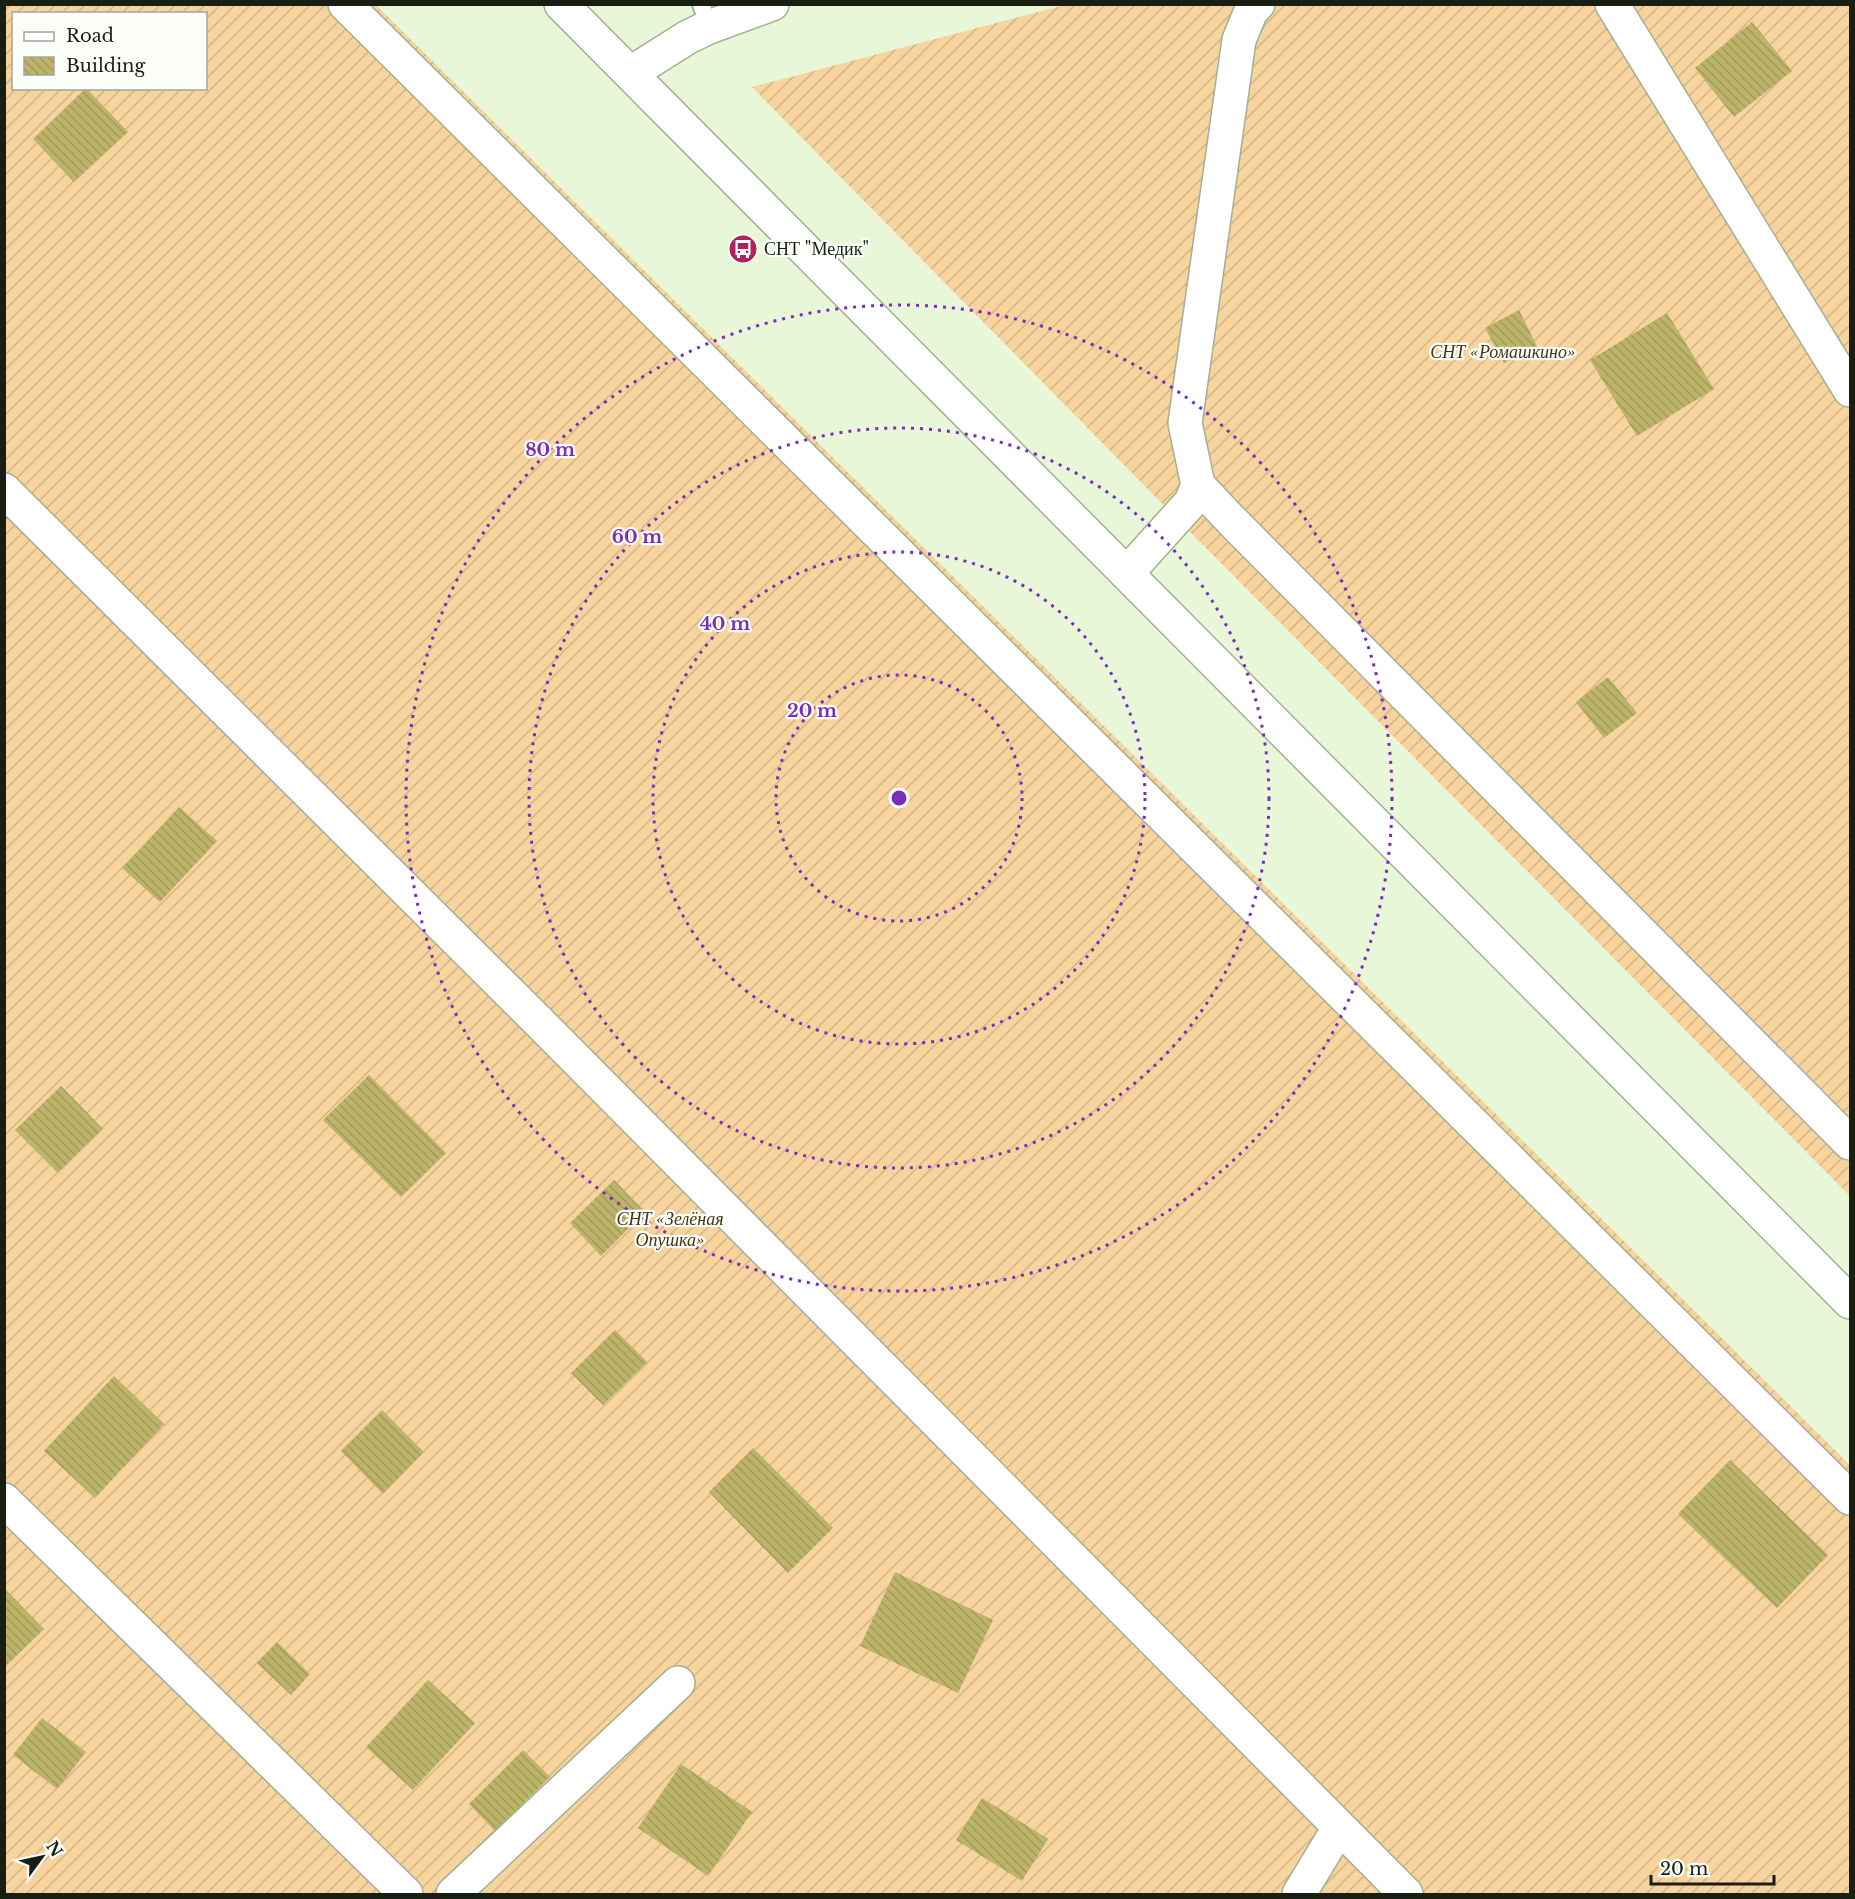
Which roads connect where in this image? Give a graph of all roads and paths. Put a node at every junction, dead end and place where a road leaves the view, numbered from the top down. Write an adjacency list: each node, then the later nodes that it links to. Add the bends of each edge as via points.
1 (345, 4): 14 (street)
2 (561, 4): 7 (street)
3 (772, 4): 6 (street)
4 (1258, 4): 9 (street, via 1239,40 1185,423)
5 (1612, 4): 8 (street)
6 (707, 12): 7 (street, via 688,37)
7 (631, 73): 11 (street)
8 (1851, 390)
9 (1198, 485): 11 (street, via 1191,502); 12 (street)
10 (4, 490): 17 (street)
11 (1127, 573): 13 (street)
12 (1851, 1143)
13 (1851, 1302)
14 (1851, 1498)
15 (4, 1500): 18 (street)
16 (678, 1683): 19 (street)
17 (1340, 1828): 20 (street); 21 (street)
18 (406, 1894)
19 (453, 1894)
20 (1299, 1894)
21 (1406, 1894)

